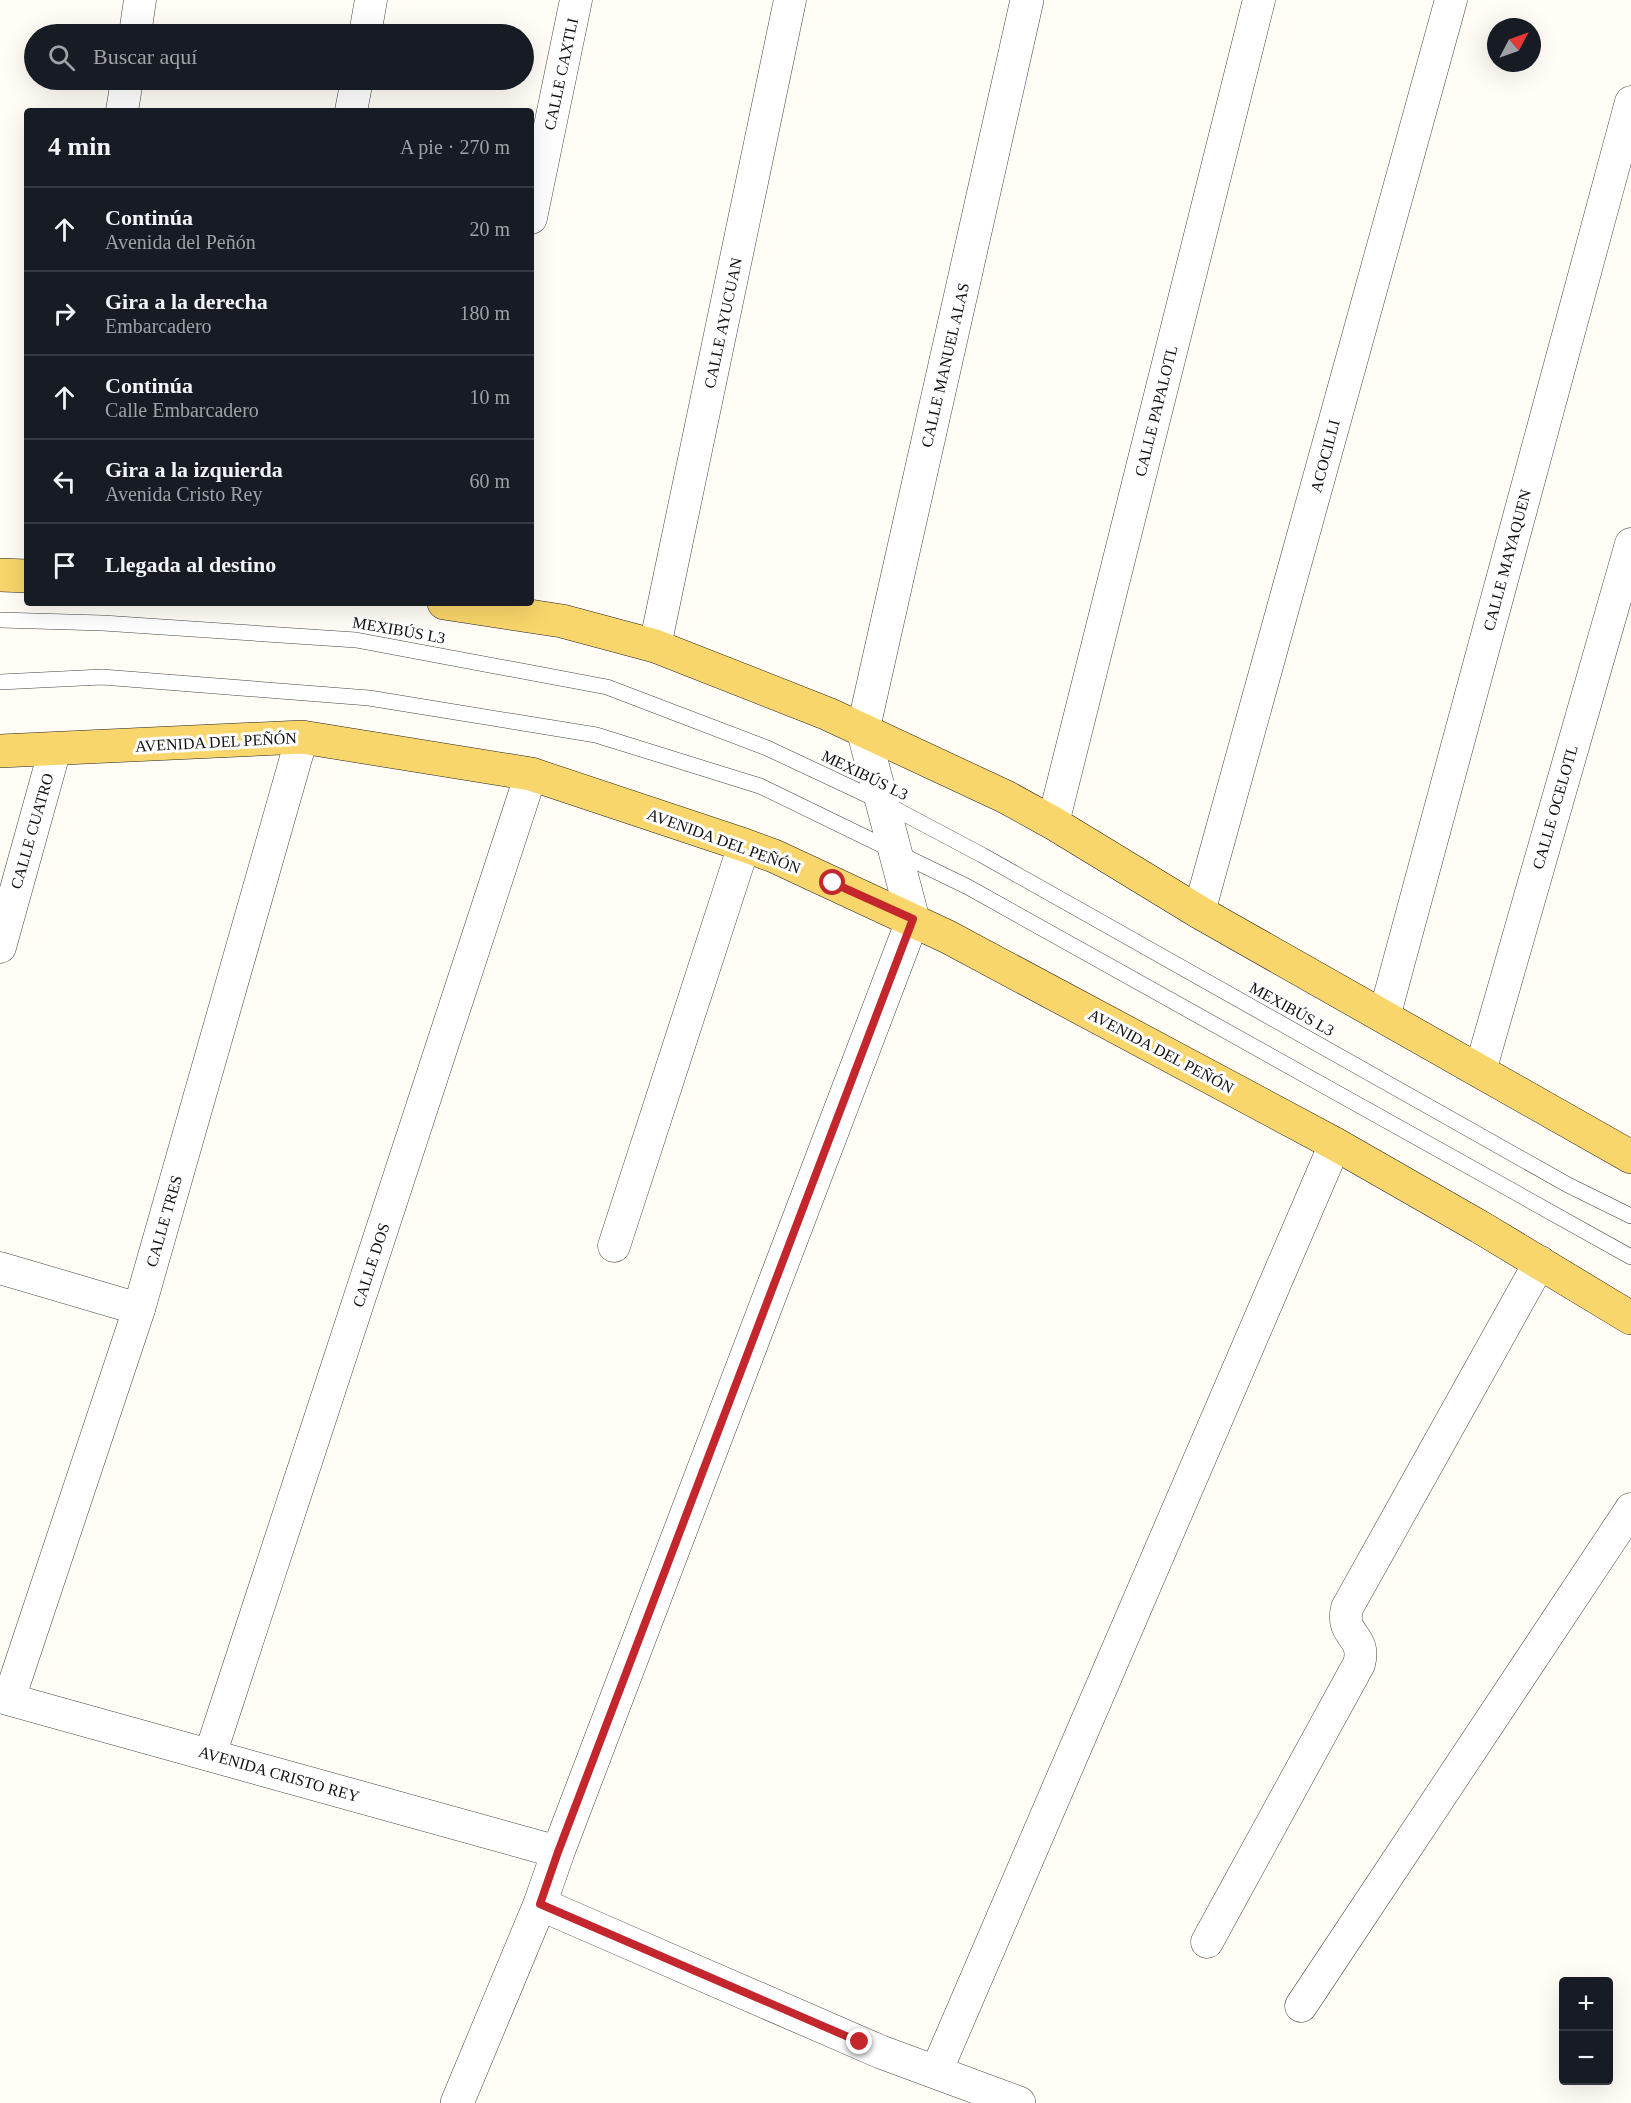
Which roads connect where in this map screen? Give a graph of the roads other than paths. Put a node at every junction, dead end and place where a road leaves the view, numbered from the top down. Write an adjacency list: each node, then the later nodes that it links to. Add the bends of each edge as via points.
1 (140, 0): 8 (street)
2 (371, 0): 9 (street)
3 (576, 0): 15 (street, CALLE CAXTLI)
4 (790, 0): 21 (street, CALLE AYUCUAN)
5 (1027, 0): 23 (street, CALLE MANUEL ALAS)
6 (1259, 0): 29 (street, CALLE PAPALOTL)
7 (1451, 0): 32 (street, ACOCILLI)
8 (136, 24)
9 (367, 24)
10 (125, 90): 13 (street)
11 (355, 90): 14 (street)
12 (1631, 102): 35 (street, CALLE MAYAQUEN)
13 (122, 108)
14 (352, 108)
15 (534, 203)
16 (1631, 544): 36 (street, CALLE OCELOTL)
17 (0, 575): 18 (main road)
18 (24, 576)
19 (468, 606): 21 (main road, via 562,621)
20 (0, 620): 28 (lane, MEXIBÚS L3, via 103,622 356,640 606,687 767,748)
21 (655, 646): 23 (main road)
22 (0, 682): 31 (lane, via 102,677 369,698 596,735 760,786)
23 (863, 730): 28 (street); 29 (main road, via 1006,796)
24 (302, 737): 25 (main road, AVENIDA DEL PEÑÓN); 27 (main road, AVENIDA DEL PEÑÓN); 44 (street, CALLE TRES)
25 (55, 749): 26 (main road, AVENIDA DEL PEÑÓN); 34 (street, CALLE CUATRO)
26 (0, 751)
27 (531, 774): 30 (main road, AVENIDA DEL PEÑÓN); 48 (street, CALLE DOS)
28 (882, 802): 31 (street); 39 (lane, MEXIBÚS L3, via 1568,1185)
29 (1053, 823): 32 (main road)
30 (744, 845): 33 (main road, AVENIDA DEL PEÑÓN); 40 (street)
31 (895, 851): 33 (street); 41 (lane, via 968,887)
32 (1199, 912): 35 (main road)
33 (913, 919): 37 (main road, AVENIDA DEL PEÑÓN); 49 (street)
34 (0, 947)
35 (1384, 1017): 36 (main road)
36 (1480, 1071): 38 (main road)
37 (1335, 1144): 42 (main road, AVENIDA DEL PEÑÓN); 53 (street)
38 (1631, 1157)
39 (1631, 1216)
40 (614, 1246)
41 (1631, 1257)
42 (1540, 1262): 45 (main road, AVENIDA DEL PEÑÓN); 51 (street, via 1347,1608 1347,1629 1362,1653 1359,1664)
43 (0, 1268): 44 (street)
44 (139, 1309): 47 (street, CALLE TRES)
45 (1631, 1318)
46 (1631, 1509): 52 (street)
47 (4, 1698): 48 (street, AVENIDA CRISTO REY)
48 (210, 1755): 49 (street, AVENIDA CRISTO REY)
49 (558, 1852): 50 (street)
50 (540, 1904): 53 (street, via 881,2052); 54 (street)
51 (1207, 1941)
52 (1301, 2006)
53 (936, 2072): 55 (street)
54 (458, 2103)
55 (1019, 2103)

